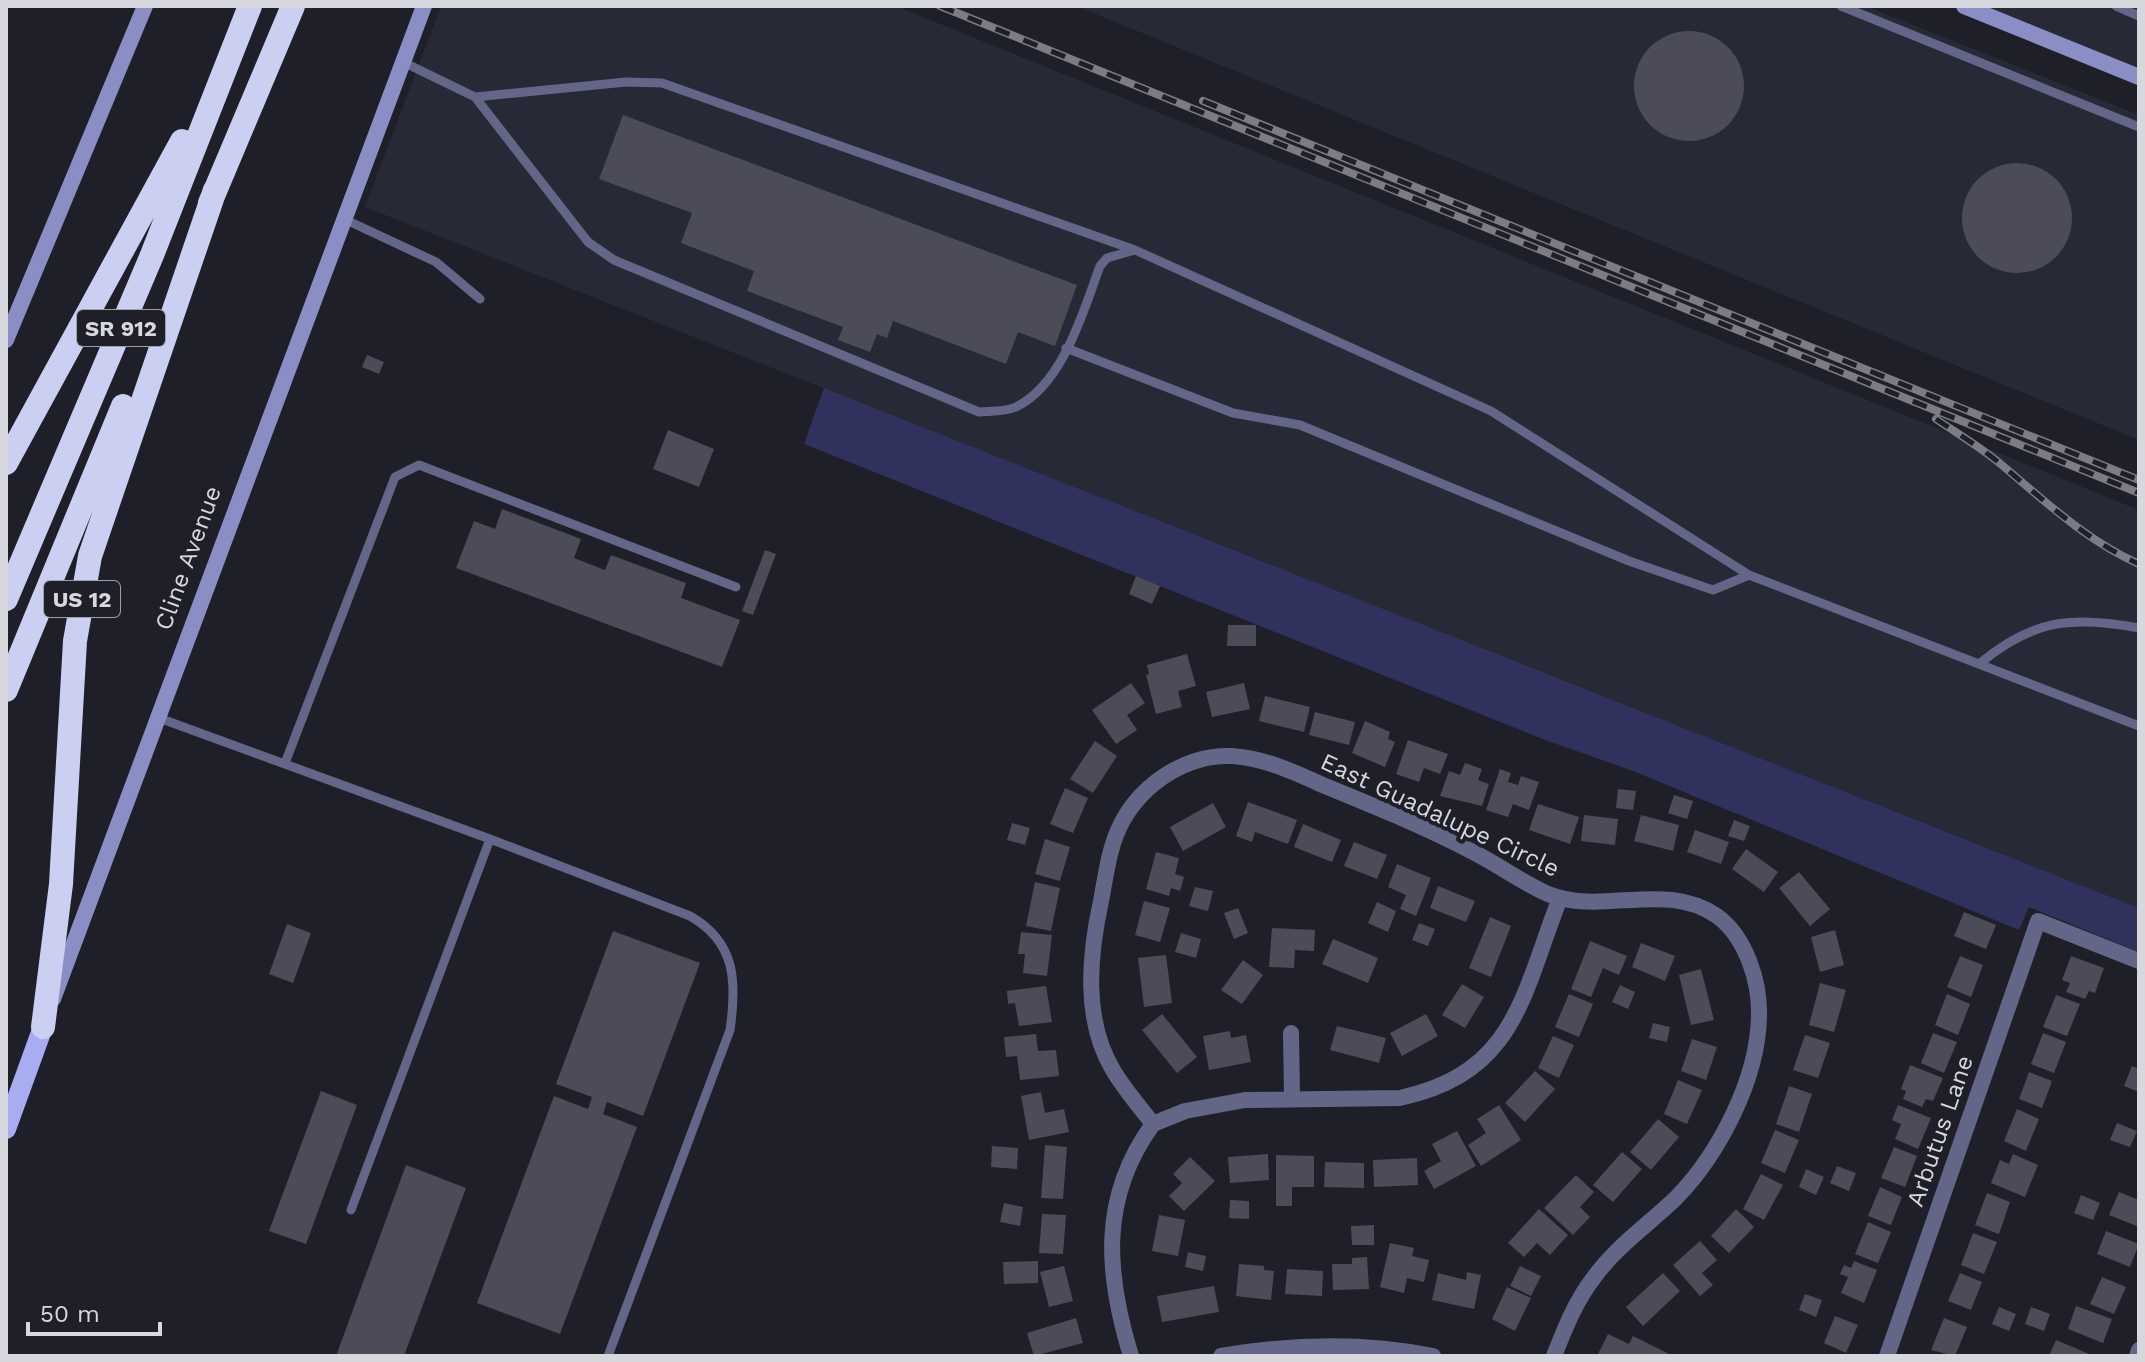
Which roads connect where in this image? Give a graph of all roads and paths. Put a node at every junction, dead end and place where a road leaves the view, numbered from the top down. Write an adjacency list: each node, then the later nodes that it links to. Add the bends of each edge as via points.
1 (145, 6): 18 (main road)
2 (250, 6): 9 (highway)
3 (293, 6): 14 (highway, US 12)
4 (424, 6): 10 (main road, Cline Avenue)
5 (1841, 6): 13 (lane)
6 (1964, 6): 11 (main road)
7 (2116, 6): 8 (lane)
8 (2139, 16)
9 (230, 55): 20 (highway); 23 (highway, SR 912, via 152,255)
10 (403, 62): 12 (lane); 15 (main road, Cline Avenue)
11 (2139, 77)
12 (475, 97): 16 (lane, via 662,83); 19 (lane, via 588,242 614,260 979,412 1012,409 1036,395 1055,374)
13 (2139, 127)
14 (215, 190): 26 (highway, SR 912); 33 (highway, US 12, via 90,556 75,641 61,884)
15 (344, 219): 17 (lane, via 436,262); 27 (main road, Cline Avenue)
16 (1135, 250): 19 (lane, via 1107,258 1100,266); 21 (lane, via 1491,411)
17 (480, 299)
18 (6, 340)
19 (1066, 348): 21 (lane, via 1233,413 1300,425 1629,561 1713,590)
20 (6, 463)
21 (1749, 575): 25 (lane)
22 (736, 587): 29 (lane, via 419,465 395,477)
23 (6, 599)
24 (2139, 628): 25 (lane, via 2056,622 2027,631)
25 (1979, 664): 28 (lane)
26 (6, 690)
27 (159, 718): 29 (lane); 33 (main road, Cline Avenue)
28 (2139, 726)
29 (285, 763): 30 (lane)
30 (490, 839): 38 (lane); 41 (lane, via 709,927 727,954 736,990 730,1030)
31 (1560, 898): 35 (street, via 1504,1036 1479,1066 1424,1093 1400,1098); 36 (street, East Guadalupe Circle, via 1422,827 1274,765 1219,757 1178,768 1145,790 1119,826 1093,947 1093,1006 1103,1048); 45 (street, via 1663,899 1715,915 1728,925 1748,959 1759,1017 1748,1073 1718,1141 1679,1195 1597,1273)
32 (2139, 961): 46 (street, Arbutus Lane, via 2038,921)
33 (43, 1027): 37 (main road, Cline Avenue / US 12)
34 (1291, 1033): 35 (street)
35 (1292, 1098): 36 (street, via 1185,1111)
36 (1153, 1124): 42 (street, via 1124,1180 1110,1252 1115,1304)
37 (6, 1129)
38 (351, 1210)
39 (2139, 1350): 47 (street)
40 (1360, 1351): 43 (street, via 1278,1348); 44 (street)
41 (608, 1356)
42 (1131, 1356)
43 (1221, 1356)
44 (1433, 1356)
45 (1554, 1356)
46 (1887, 1356)
47 (2137, 1356)

